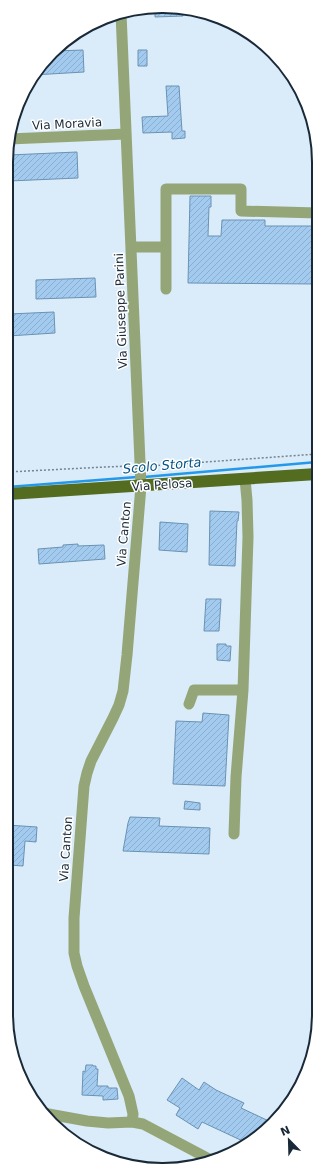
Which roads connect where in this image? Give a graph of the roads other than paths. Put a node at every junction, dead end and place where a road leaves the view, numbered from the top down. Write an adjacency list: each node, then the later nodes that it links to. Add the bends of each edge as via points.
1 (121, 19): 2 (street, Via Giuseppe Parini)
2 (126, 134): 3 (street, Via Moravia); 5 (street, Via Giuseppe Parini)
3 (15, 139)
4 (312, 213): 6 (street, via 241,211 241,189 166,189)
5 (131, 247): 6 (street); 9 (street, Via Giuseppe Parini)
6 (166, 247): 7 (street)
7 (166, 289)
8 (312, 474): 10 (main road, Via Pelosa)
9 (141, 477): 10 (main road, Via Pelosa); 11 (main road, Via Pelosa); 16 (street, Via Canton, via 122,691 119,705 91,761 84,786 74,918 74,953 77,966 129,1096)
10 (245, 479): 12 (street, via 248,537)
11 (13, 493)
12 (243, 690): 13 (street, via 194,690); 14 (street)
13 (189, 704)
14 (234, 834)
15 (53, 1115): 16 (street, via 108,1123)
16 (132, 1122): 17 (street, via 143,1124)
17 (205, 1157)

